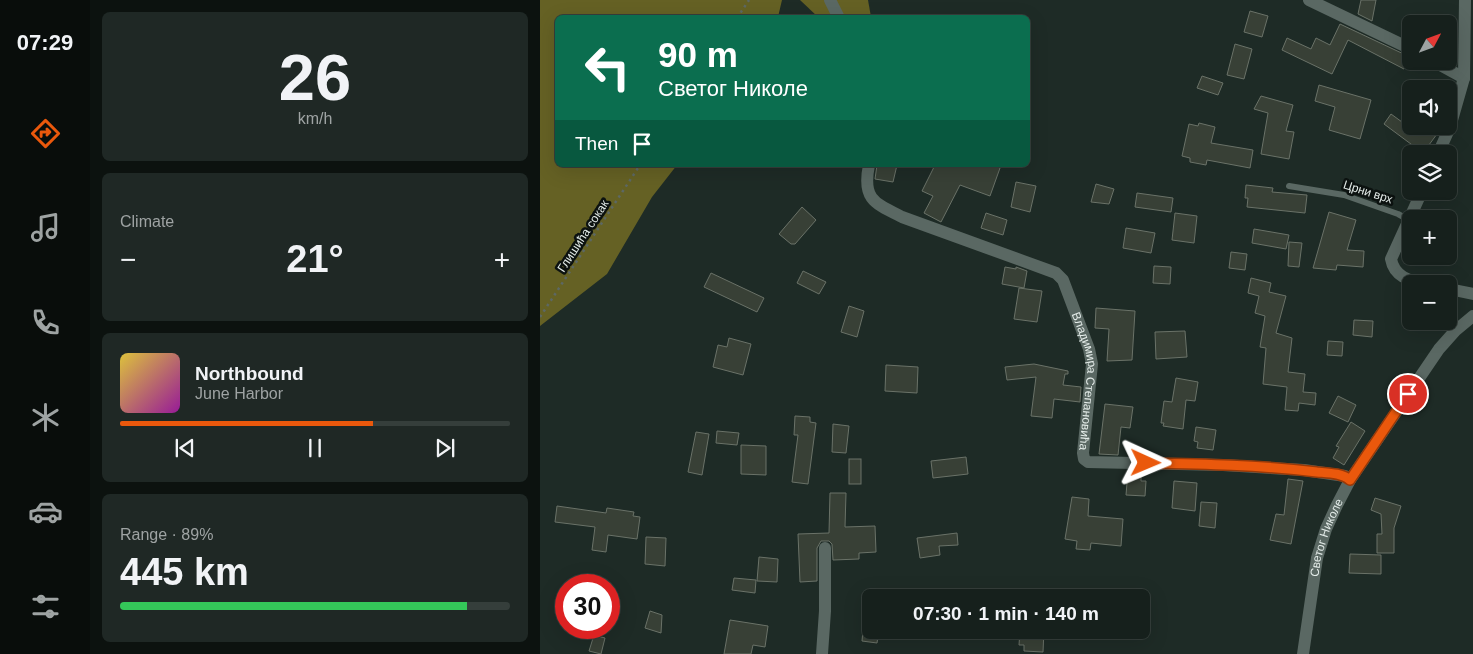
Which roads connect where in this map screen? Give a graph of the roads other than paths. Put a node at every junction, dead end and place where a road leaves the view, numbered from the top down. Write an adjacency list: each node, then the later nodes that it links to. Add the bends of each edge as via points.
1 (830, 0): 4 (street)
2 (1309, 0): 5 (street)
3 (1464, 0): 7 (street)
4 (838, 15)
5 (1402, 46)
6 (1449, 70): 7 (street)
7 (1464, 78): 8 (street)
8 (1442, 145)
9 (869, 167): 17 (street, Владимира Степановића, via 866,180 872,199 878,205 902,217 1056,273 1063,280 1092,364 1083,453 1088,462 1277,468 1341,475)
10 (1289, 186): 11 (lane, Црни врх, via 1344,195)
11 (1402, 216)
12 (1402, 234): 13 (street, via 1391,259 1392,266)
13 (1402, 276)
14 (1457, 291): 15 (street)
15 (1473, 294)
16 (1473, 316): 17 (street, Светог Николе, via 1439,349)
17 (1350, 480): 20 (street, Светог Николе, via 1326,529 1317,558)
18 (826, 548): 19 (street)
19 (822, 654)
20 (1303, 654)

